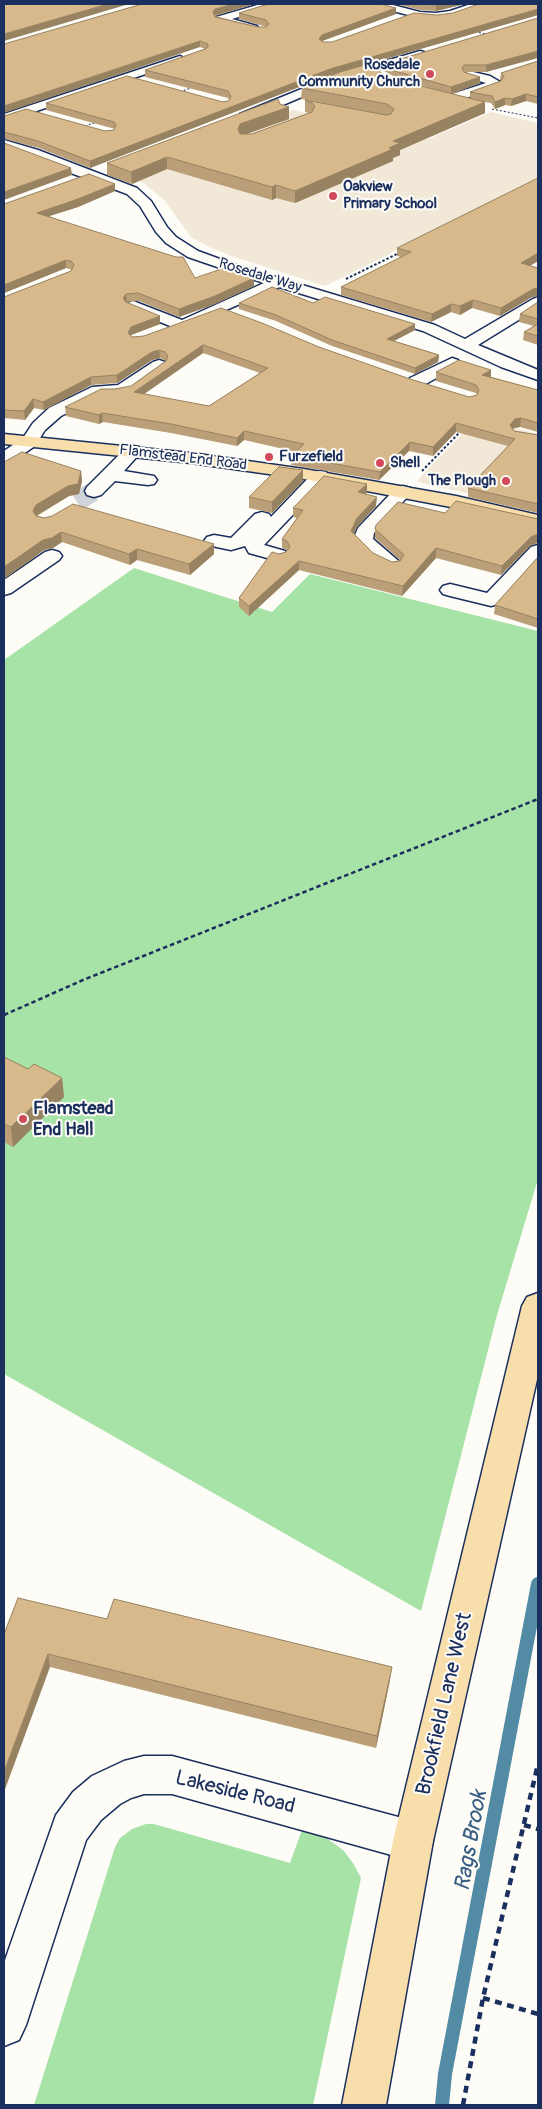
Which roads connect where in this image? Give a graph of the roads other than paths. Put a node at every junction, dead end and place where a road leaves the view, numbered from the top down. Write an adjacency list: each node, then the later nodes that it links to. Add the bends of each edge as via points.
1 (271, 4): 6 (street, via 220,19)
2 (377, 4): 4 (street)
3 (480, 4): 4 (street, via 448,15)
4 (413, 13): 5 (street)
5 (394, 20)
6 (262, 30)
7 (432, 50): 9 (street)
8 (190, 55): 12 (street)
9 (369, 68): 13 (street); 18 (street)
10 (503, 73): 14 (street)
11 (469, 74): 14 (street)
12 (127, 77): 15 (street); 21 (street)
13 (383, 77)
14 (486, 78): 17 (street, via 496,84)
15 (145, 82)
16 (439, 97): 20 (street)
17 (456, 97)
18 (283, 102): 19 (street); 19 (street, via 296,110)
19 (269, 108): 23 (street)
20 (487, 108)
21 (26, 110): 22 (street); 24 (street)
22 (4, 118)
23 (234, 121)
24 (91, 124)
25 (4, 144): 27 (street, Rosedale Way)
26 (104, 169): 27 (street)
27 (85, 175): 28 (street); 29 (street, Rosedale Way, via 132,191 146,204 171,240 193,254)
28 (68, 182)
29 (278, 282): 32 (street); 36 (street, Rosedale Way, via 429,328)
30 (538, 302): 36 (street)
31 (133, 306): 34 (street)
32 (221, 309): 33 (street); 34 (street)
33 (239, 315)
34 (180, 325): 35 (street)
35 (155, 334)
36 (466, 345): 39 (street, Rosedale Way)
37 (452, 363): 41 (street)
38 (159, 365): 44 (street, via 124,389 98,391 70,403 39,427)
39 (538, 375)
40 (398, 376): 41 (street)
41 (416, 382): 42 (street)
42 (434, 388)
43 (4, 440): 44 (main road, Flamstead End Road)
44 (29, 442): 45 (main road, Flamstead End Road); 46 (street)
45 (133, 451): 47 (main road, Flamstead End Road); 48 (street)
46 (4, 459)
47 (312, 475): 51 (main road, Flamstead End Road); 53 (street, via 237,542); 55 (street, via 254,545 256,549)
48 (111, 476): 49 (street); 50 (street)
49 (148, 480)
50 (94, 491)
51 (402, 492): 52 (main road, Flamstead End Road); 57 (street, via 365,532 363,540)
52 (538, 521)
53 (214, 541)
54 (538, 551): 59 (street, via 491,600)
55 (278, 555)
56 (52, 556): 58 (street)
57 (392, 564)
58 (4, 589)
59 (450, 590)
60 (538, 1306): 61 (main road, Brookfield Lane West)
61 (413, 1841): 62 (street, Lakeside Road, via 172,1775 144,1775 124,1780 87,1806 70,1829); 63 (main road, Brookfield Lane West)
62 (4, 2025)
63 (364, 2105)

